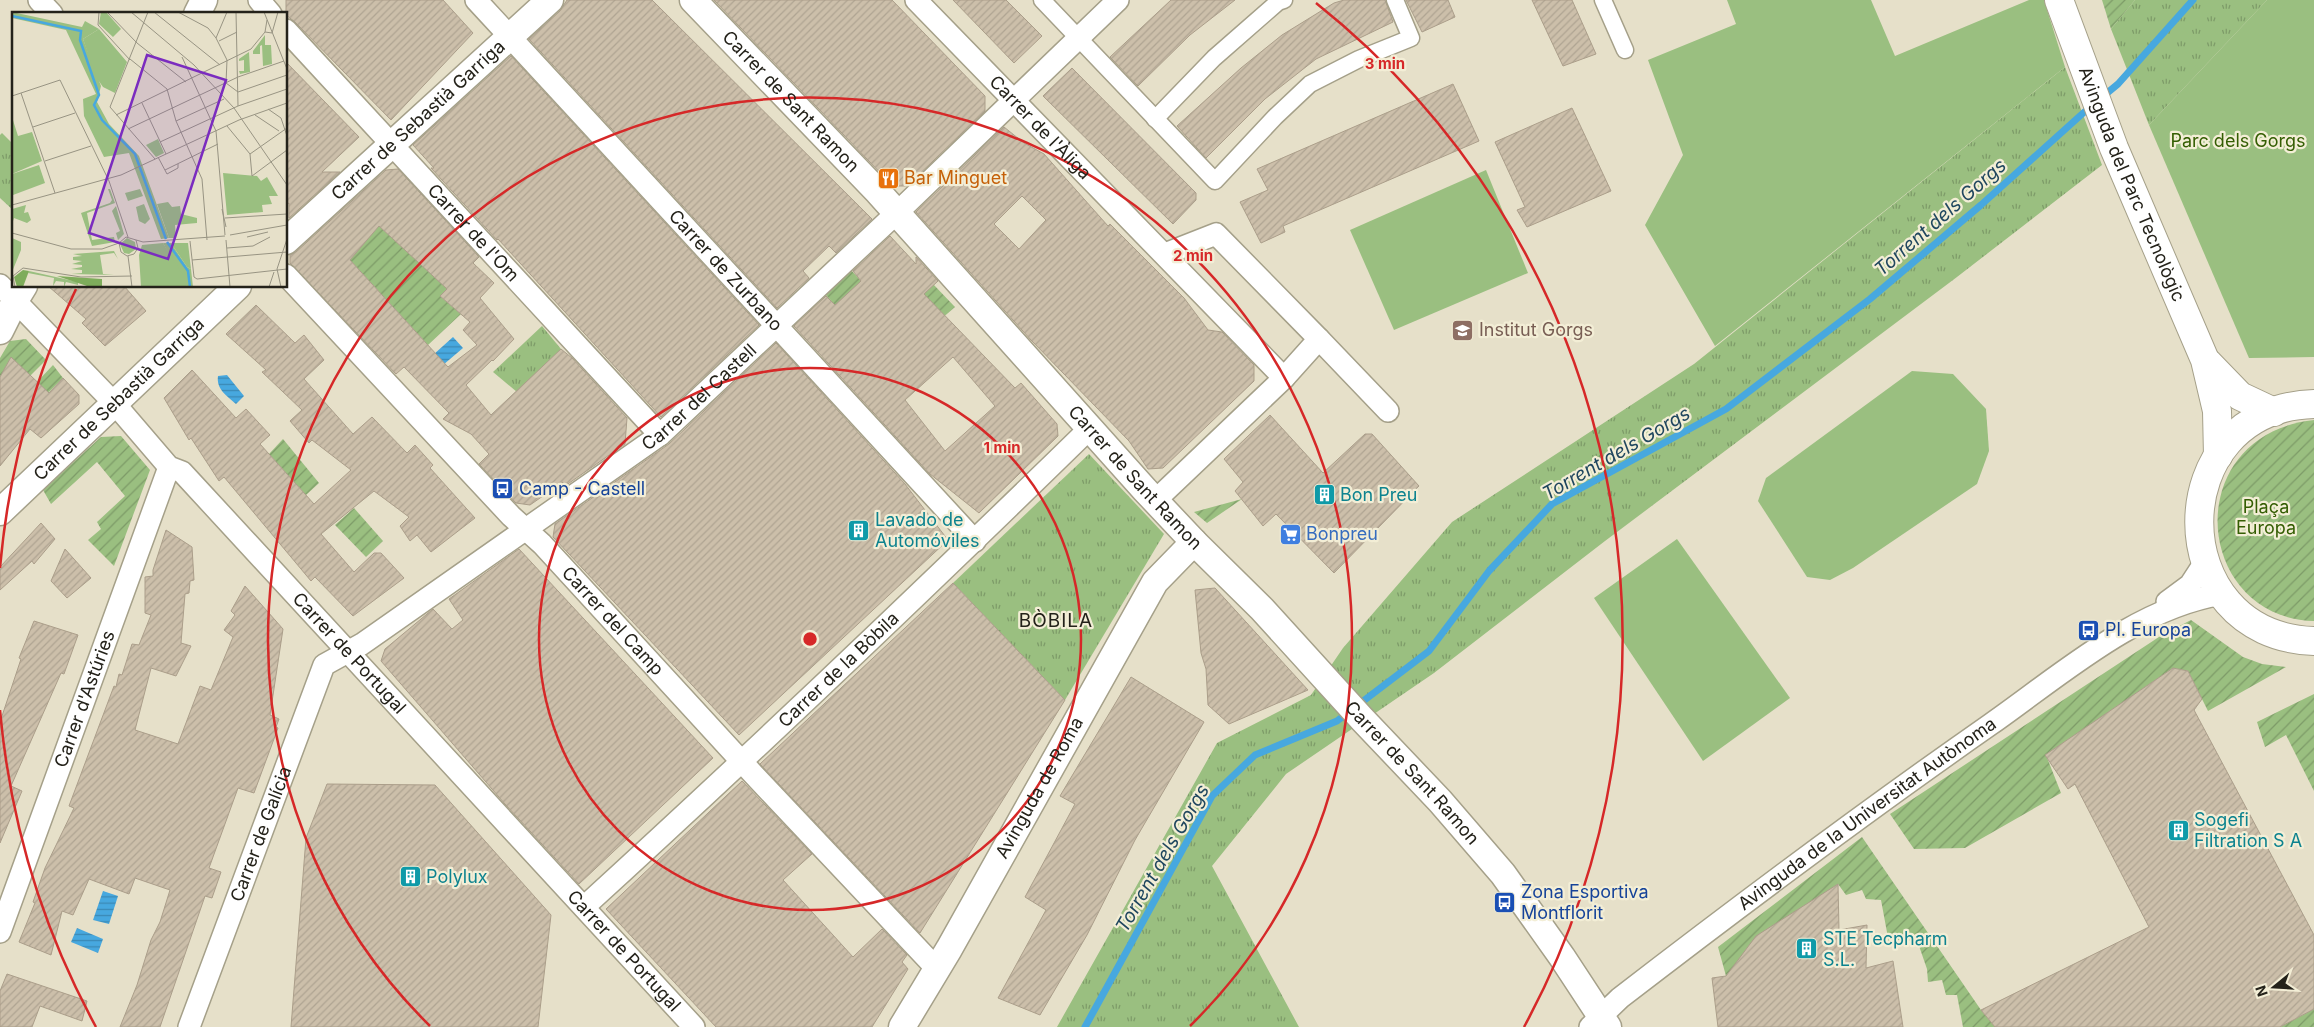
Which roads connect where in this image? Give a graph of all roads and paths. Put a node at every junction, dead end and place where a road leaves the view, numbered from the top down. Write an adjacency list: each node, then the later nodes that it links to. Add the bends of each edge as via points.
1 (39, 0): 14 (street)
2 (204, 0): 15 (street)
3 (259, 0): 16 (street)
4 (476, 0): 18 (street, Carrer de Zurbano)
5 (550, 0): 18 (street, Carrer de Sebastià Garriga)
6 (693, 0): 24 (street, Carrer de Sant Ramon)
7 (916, 0): 21 (street, Carrer de l'Àliga)
8 (1042, 0): 19 (street)
9 (1118, 0): 19 (street, Carrer del Castell)
10 (1284, 0): 22 (street, via 1214,58)
11 (1395, 0): 22 (street, via 1411,38 1358,59 1310,84 1215,181)
12 (1603, 0): 20 (street)
13 (2060, 2): 33 (main road, Avinguda del Parc Tecnològic, via 2114,148)
14 (50, 12)
15 (198, 12)
16 (269, 12)
17 (288, 32): 23 (street, Carrer de l'Om)
18 (511, 37): 23 (street, Carrer de Sebastià Garriga); 30 (street, Carrer de Zurbano)
19 (1077, 38): 21 (street, Carrer del Castell); 22 (street)
20 (1624, 50)
21 (1014, 98): 24 (street, Carrer del Castell); 26 (street, Carrer de l'Àliga)
22 (1155, 119)
23 (391, 143): 25 (street, Carrer de Sebastià Garriga); 40 (street, Carrer de l'Om)
24 (897, 212): 30 (street, Carrer del Castell); 39 (street, Carrer de Sant Ramon)
25 (288, 239)
26 (1165, 254): 32 (street, via 1216,234); 34 (street, Carrer de l'Àliga)
27 (288, 277): 45 (street, Carrer del Camp, via 511,516)
28 (236, 288): 35 (street, Carrer de Sebastià Garriga)
29 (13, 290): 31 (street); 35 (street, Carrer de Portugal)
30 (776, 326): 40 (street, Carrer del Castell); 46 (street, Carrer de Zurbano)
31 (0, 331)
32 (1319, 339): 34 (street); 37 (street)
33 (2205, 360): 38 (main road, Avinguda del Parc Tecnològic, via 2240,396); 41 (main road, Avinguda del Parc Tecnològic, via 2217,411)
34 (1284, 378): 43 (street, via 1160,496)
35 (115, 404): 42 (street, Carrer de Portugal); 44 (street, Carrer de Sebastià Garriga)
36 (2314, 404): 38 (main road)
37 (1388, 410)
38 (2274, 412): 41 (main road, via 2243,430)
39 (1089, 429): 43 (street, Carrer de Sant Ramon); 46 (street, Carrer de la Bòbila)
40 (660, 435): 45 (street, Carrer del Castell)
41 (2218, 456): 48 (main road, via 2206,479 2198,512)
42 (169, 467): 52 (street, Carrer de Portugal, via 182,472); 55 (street, Carrer d'Astúries)
43 (1159, 505): 47 (street, Carrer de Sant Ramon)
44 (0, 512)
45 (528, 529): 52 (street, Carrer del Castell, via 362,644); 53 (street, Carrer del Camp)
46 (975, 541): 53 (street, Carrer de la Bòbila)
47 (1189, 547): 56 (street, Avinguda de Roma, via 1155,582); 57 (street, Carrer de Sant Ramon, via 1262,609 1440,801 1503,874 1566,963)
48 (2205, 562): 49 (main road); 50 (street, Avinguda de la Universitat Autònoma, via 2190,585)
49 (2223, 594): 50 (street, Avinguda de la Universitat Autònoma, via 2198,598); 51 (main road, via 2242,614 2265,629 2291,638)
50 (2154, 614): 57 (street, Avinguda de la Universitat Autònoma, via 2096,650 1872,808 1620,998)
51 (2314, 641)
52 (347, 651): 54 (street, Carrer de Portugal); 58 (street, Carrer de Galícia, via 324,665)
53 (742, 762): 54 (street, Carrer de la Bòbila); 56 (street, Carrer del Camp)
54 (584, 907): 59 (street, Carrer de Portugal)
55 (0, 932)
56 (937, 969): 60 (street, Avinguda de Roma)
57 (1600, 1023)
58 (189, 1027)
59 (694, 1027)
60 (902, 1027)

